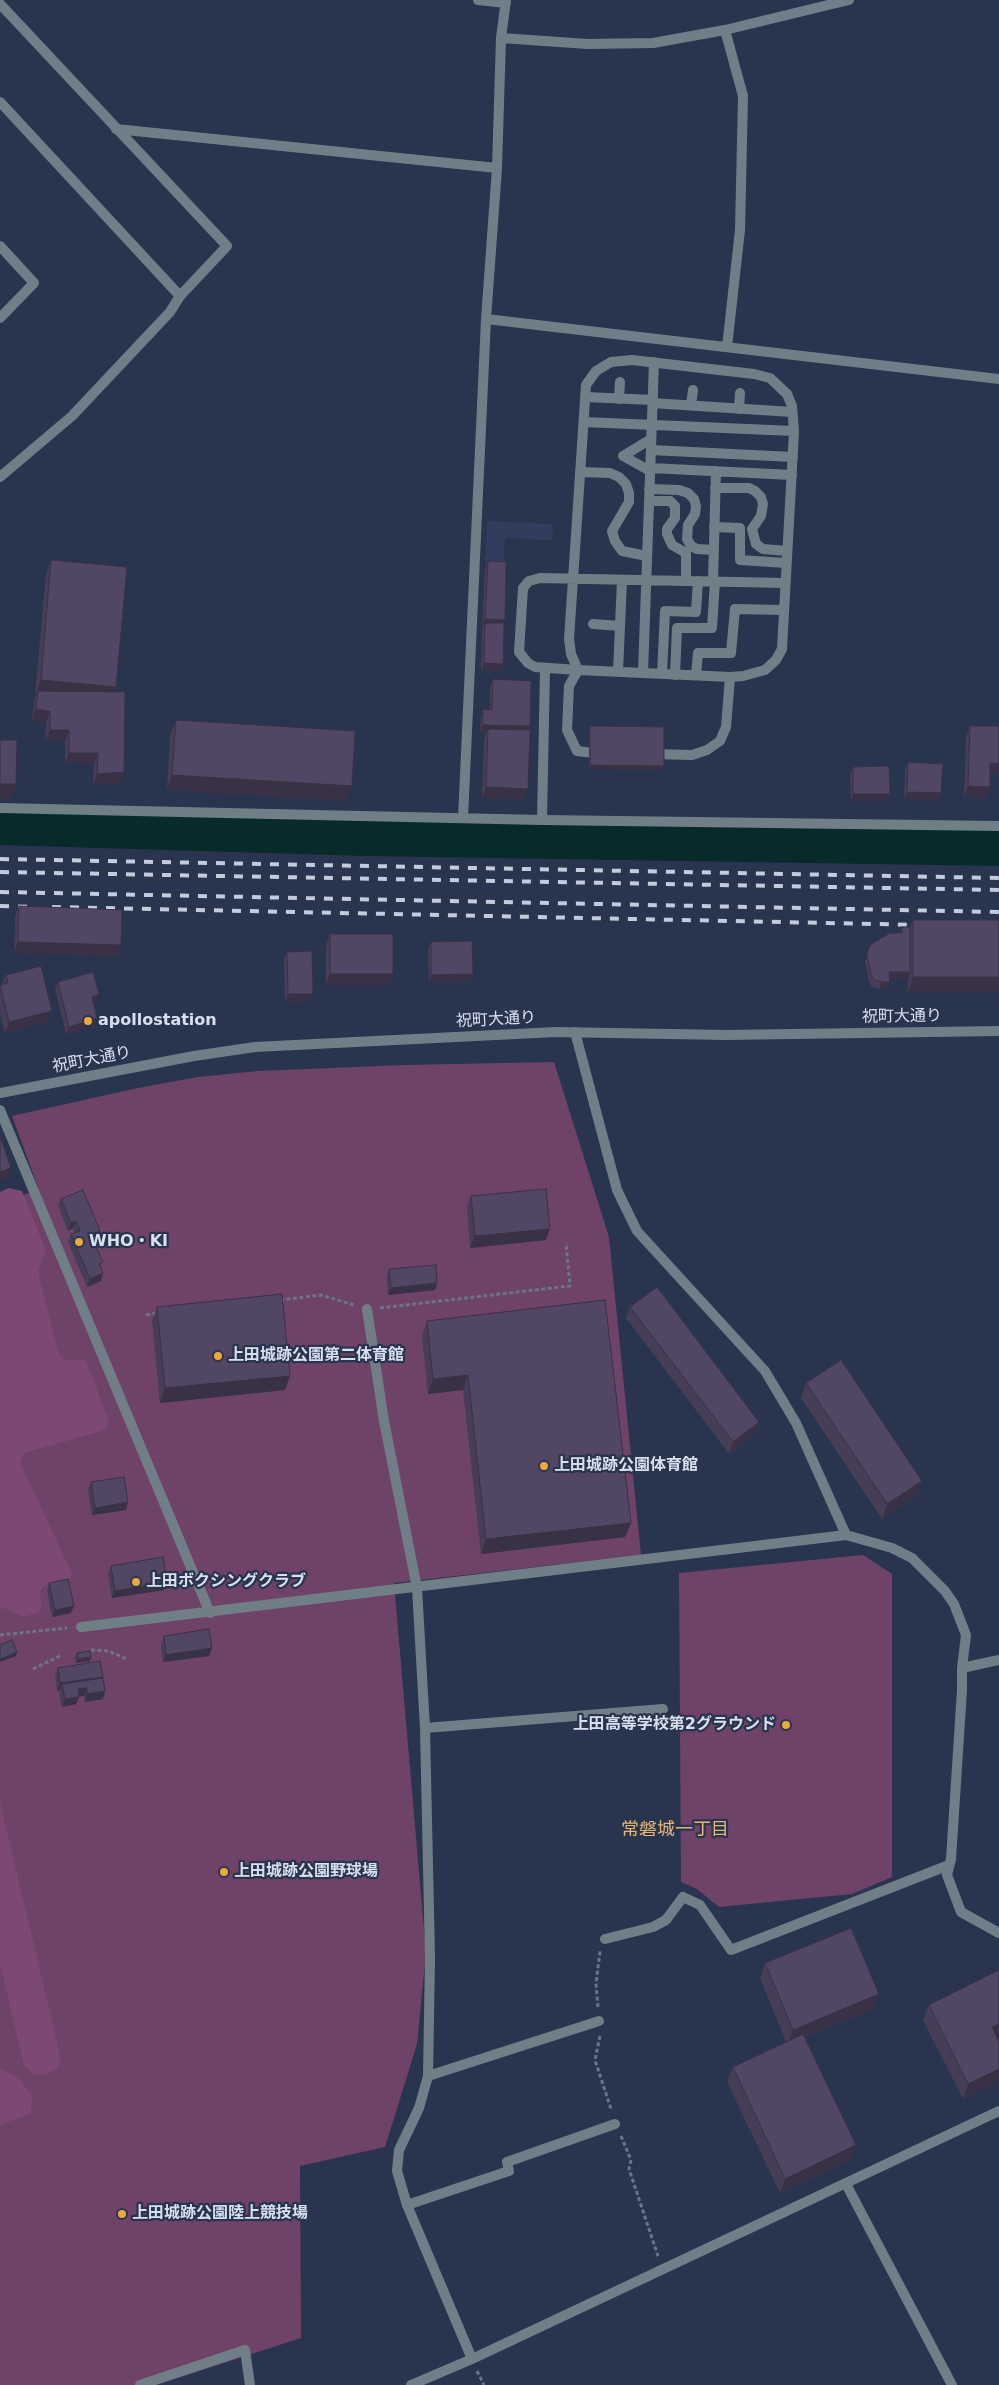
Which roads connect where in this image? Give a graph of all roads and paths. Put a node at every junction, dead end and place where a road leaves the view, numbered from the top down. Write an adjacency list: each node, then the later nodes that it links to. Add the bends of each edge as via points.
1 (478, 0): 3 (street)
2 (849, 0): 5 (street)
3 (506, 2): 6 (street)
4 (0, 4): 8 (street)
5 (726, 30): 6 (street, via 652,43 588,44); 14 (street, via 742,96 740,230)
6 (501, 38): 9 (street)
7 (0, 102): 11 (street)
8 (116, 129): 9 (street); 11 (street, via 227,246)
9 (497, 168): 13 (street)
10 (0, 246): 12 (street, via 34,283)
11 (180, 296): 35 (street, via 170,312 72,416)
12 (0, 318)
13 (486, 319): 14 (street); 65 (street)
14 (727, 347): 16 (street)
15 (654, 362): 20 (street, via 612,362 596,371 586,385); 22 (street); 25 (street, via 770,378 787,394)
16 (999, 379)
17 (620, 382): 21 (street)
18 (693, 390): 23 (street)
19 (740, 393): 24 (street)
20 (586, 397): 21 (street); 26 (street)
21 (619, 398): 22 (street)
22 (652, 401): 23 (street); 27 (street)
23 (691, 406): 24 (street)
24 (739, 409): 25 (street)
25 (792, 412): 28 (street)
26 (584, 422): 27 (street); 33 (street)
27 (652, 425): 28 (street); 29 (street)
28 (794, 431): 30 (street)
29 (651, 445): 30 (street); 31 (street); 31 (street, via 624,456)
30 (793, 458): 34 (street)
31 (650, 469): 32 (street); 37 (street)
32 (716, 471): 34 (street); 36 (street)
33 (580, 472): 42 (street, via 610,473 626,484 629,502 612,531 622,550); 44 (street)
34 (792, 475): 41 (street)
35 (0, 477)
36 (715, 488): 39 (street); 41 (street, via 749,488 755,491 763,504 761,516 752,528 756,544 764,549)
37 (649, 489): 38 (street); 40 (street, via 688,493 696,506 687,538 697,549)
38 (649, 501): 42 (street); 47 (street, via 670,501 675,506 675,518 667,534 672,544 686,553)
39 (714, 527): 40 (street); 43 (street, via 740,528 740,560)
40 (714, 550): 49 (street)
41 (787, 551): 43 (street)
42 (647, 556): 46 (street)
43 (786, 563): 50 (street)
44 (573, 579): 45 (street); 54 (street, via 540,578 529,581 523,588 519,652 528,664); 55 (street, via 569,639)
45 (622, 580): 46 (street); 53 (street)
46 (646, 580): 47 (street); 57 (street)
47 (686, 581): 48 (street)
48 (698, 581): 49 (street); 58 (street, via 696,612 665,611)
49 (714, 582): 50 (street); 59 (street, via 712,628 677,628)
50 (785, 583): 51 (street)
51 (783, 610): 60 (street, via 735,609 731,653 698,653); 61 (street, via 782,649 776,660 765,670)
52 (594, 624): 53 (street)
53 (620, 626): 56 (street)
54 (545, 669): 55 (street); 66 (street)
55 (578, 670): 56 (street); 62 (street, via 568,686 567,730 570,741 577,751)
56 (618, 672): 57 (street)
57 (643, 673): 58 (street)
58 (662, 674): 59 (street)
59 (675, 674): 60 (street)
60 (696, 676): 61 (street)
61 (730, 677): 63 (street, via 726,727 720,741 692,755)
62 (615, 754)
63 (644, 754)
64 (0, 808): 65 (street)
65 (463, 818): 66 (street)
66 (542, 820): 67 (street)
67 (999, 826)
68 (999, 1031): 69 (street, 祝町大通り, via 726,1035)
69 (575, 1032): 70 (street, 祝町大通り, via 255,1047); 77 (street, via 617,1190 636,1231 765,1371 796,1423)
70 (0, 1093)
71 (0, 1110): 79 (street)
72 (566, 1243): 74 (path, via 570,1286)
73 (272, 1301): 74 (path, via 321,1295)
74 (367, 1309): 78 (street, via 384,1420)
75 (165, 1312): 76 (path)
76 (146, 1315)
77 (846, 1535): 78 (street); 86 (street, via 892,1548 912,1558 945,1591 954,1604 966,1635)
78 (417, 1588): 79 (street); 89 (street)
79 (210, 1613): 80 (street)
80 (81, 1627): 81 (path)
81 (0, 1635)
82 (91, 1650): 84 (path, via 108,1651)
83 (62, 1655): 87 (path)
84 (127, 1659)
85 (999, 1660): 86 (street)
86 (962, 1668): 90 (street)
87 (33, 1669)
88 (664, 1709): 89 (street)
89 (425, 1728): 94 (street, via 430,1958)
90 (950, 1865): 91 (street, via 947,1875 961,1912); 92 (street, via 731,1950 700,1905 683,1897 666,1920 653,1927)
91 (999, 1933)
92 (606, 1939): 93 (path, via 601,1945 596,1984)
93 (599, 2021): 94 (street); 96 (path, via 595,2060)
94 (428, 2076): 98 (street, via 419,2108 399,2150 397,2171)
95 (999, 2111): 97 (street)
96 (615, 2124): 98 (street, via 507,2162 508,2171); 99 (path, via 631,2160 629,2170)
97 (846, 2184): 99 (street); 104 (street)
98 (407, 2205): 100 (street)
99 (662, 2268): 100 (street)
100 (472, 2359): 103 (street)
101 (140, 2385): 102 (street, via 245,2350)
102 (250, 2385)
103 (411, 2385)
104 (952, 2385)

